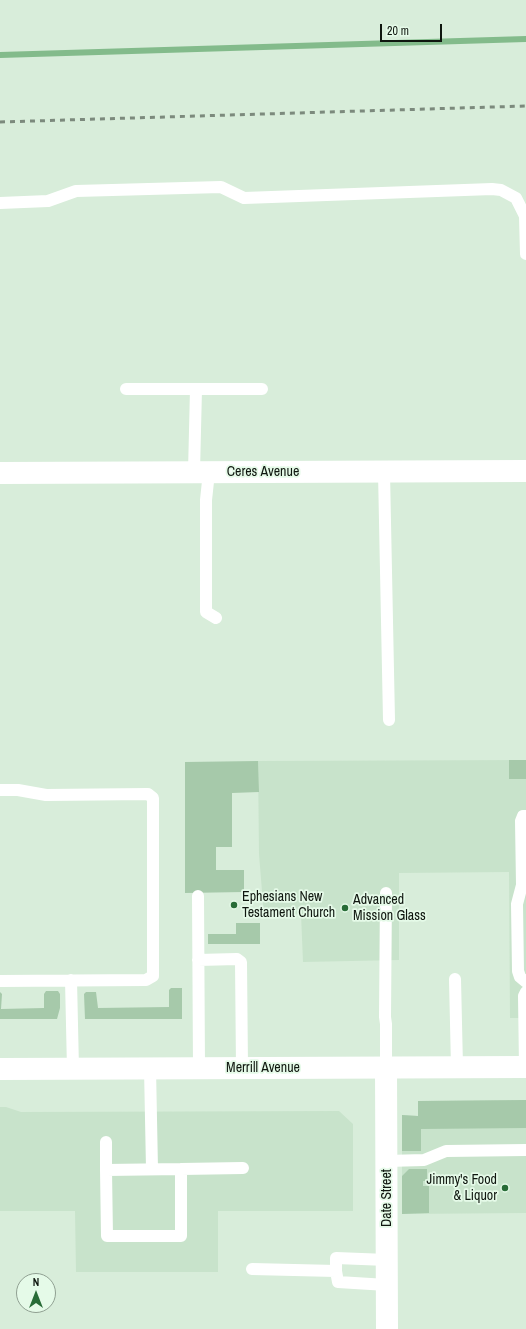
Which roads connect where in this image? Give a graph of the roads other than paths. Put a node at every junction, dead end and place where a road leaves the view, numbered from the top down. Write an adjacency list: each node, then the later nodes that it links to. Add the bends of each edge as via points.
1 (0, 203): 2 (lane, via 48,202 76,190 221,187 244,198 492,189 501,190 516,198 525,216)
2 (526, 254)
3 (126, 389): 4 (lane)
4 (196, 389): 5 (lane); 7 (lane)
5 (262, 389)
6 (526, 471): 8 (street, Ceres Avenue)
7 (202, 472): 8 (street, Ceres Avenue); 9 (street, Ceres Avenue); 10 (lane, via 206,500 206,612)
8 (384, 472): 11 (lane)
9 (0, 473)
10 (216, 618)
11 (389, 720)
12 (0, 790): 18 (lane, via 46,795 148,794 153,798 153,976 146,980)
13 (526, 816): 20 (lane, via 523,816 521,821 522,885 517,911 518,971)
14 (386, 892): 27 (lane)
15 (198, 896): 16 (lane)
16 (198, 960): 25 (lane); 26 (lane, via 237,959 241,962)
17 (455, 979): 22 (lane)
18 (71, 980): 19 (lane); 29 (lane)
19 (0, 981)
20 (526, 982)
21 (526, 992): 23 (lane)
22 (457, 1067): 23 (street, Merrill Avenue); 27 (street, Merrill Avenue)
23 (525, 1067)
24 (150, 1068): 25 (street, Merrill Avenue); 29 (street, Merrill Avenue); 36 (lane)
25 (199, 1068): 26 (street, Merrill Avenue)
26 (242, 1068): 27 (street, Merrill Avenue)
27 (386, 1068): 32 (street, Date Street)
28 (0, 1069): 29 (street, Merrill Avenue)
29 (73, 1069)
30 (106, 1142): 35 (lane)
31 (526, 1150): 32 (lane, via 446,1151 424,1160)
32 (387, 1161): 37 (street, Date Street)
33 (243, 1168): 34 (lane)
34 (181, 1169): 35 (lane, via 181,1236 107,1236); 36 (lane)
35 (106, 1170): 36 (lane)
36 (152, 1170)
37 (387, 1260): 39 (lane, via 336,1258); 40 (street, Date Street)
38 (252, 1269): 39 (lane)
39 (336, 1271): 40 (lane, via 338,1282)
40 (387, 1285): 41 (street, Date Street)
41 (387, 1329)

